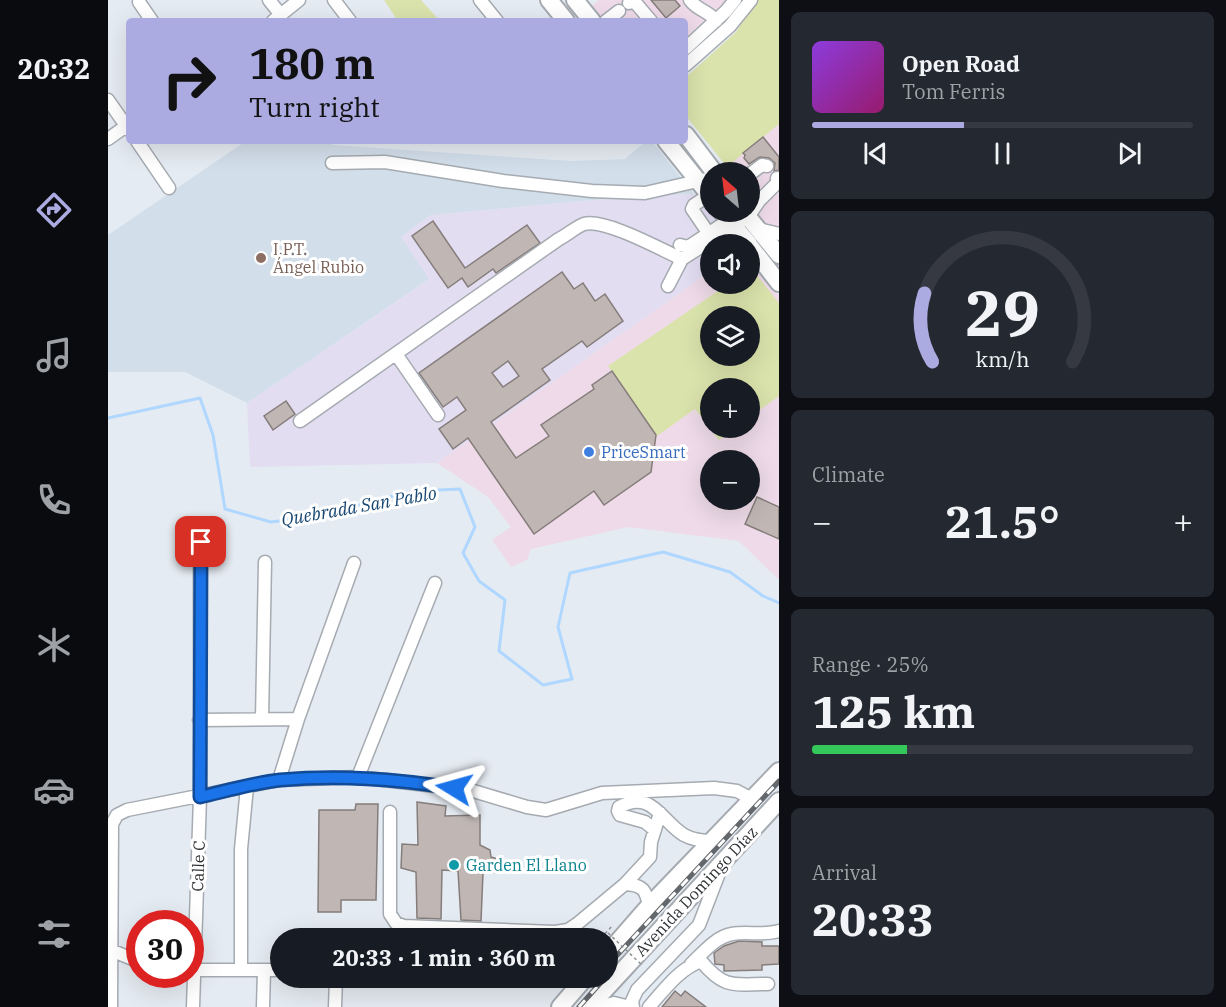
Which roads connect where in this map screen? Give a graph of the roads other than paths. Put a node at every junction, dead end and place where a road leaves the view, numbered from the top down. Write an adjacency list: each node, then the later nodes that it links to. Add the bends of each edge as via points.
1 (269, 0): 13 (street)
2 (299, 0): 13 (street)
3 (334, 0): 14 (street)
4 (480, 0): 15 (street)
5 (549, 0): 16 (main road)
6 (575, 0): 17 (main road)
7 (690, 0): 19 (street)
8 (735, 0): 19 (street)
9 (751, 0): 21 (street, via 730,26)
10 (139, 3): 12 (street)
11 (617, 14): 18 (street, via 634,1)
12 (150, 18)
13 (277, 18)
14 (348, 18)
15 (495, 18)
16 (564, 18)
17 (590, 18)
18 (648, 18)
19 (716, 21): 20 (street)
20 (688, 46)
21 (688, 60)
22 (108, 100): 23 (street)
23 (126, 123)
24 (126, 127): 26 (street)
25 (688, 137): 29 (main road)
26 (108, 139)
27 (139, 144): 35 (street)
28 (669, 144): 34 (main road)
29 (706, 162)
30 (332, 163): 36 (street, via 385,162 592,191 645,193)
31 (760, 166): 32 (street)
32 (767, 166)
33 (777, 178): 38 (street, via 777,183)
34 (700, 179)
35 (169, 188)
36 (700, 189)
37 (700, 198): 39 (street, via 692,207)
38 (760, 200)
39 (700, 220)
40 (701, 222): 45 (street)
41 (733, 222): 45 (street)
42 (735, 222): 50 (street)
43 (742, 222): 49 (main road)
44 (747, 222): 46 (street)
45 (709, 234)
46 (779, 234)
47 (700, 240): 48 (street, via 688,247)
48 (680, 245)
49 (779, 255)
50 (682, 259): 53 (street); 54 (street, via 609,226 584,224)
51 (760, 259): 52 (main road)
52 (779, 283)
53 (668, 286)
54 (396, 354): 55 (street); 56 (street)
55 (438, 415)
56 (300, 421)
57 (201, 542): 63 (street, Calle C)
58 (265, 562): 61 (street)
59 (354, 563): 62 (street)
60 (435, 583): 65 (street)
61 (262, 719): 62 (street); 63 (street)
62 (298, 719): 66 (street)
63 (199, 720): 69 (street, Calle C)
64 (779, 771): 70 (main road, Avenida Domingo Díaz)
65 (358, 777): 66 (street); 68 (street, via 470,790 546,810 602,793)
66 (279, 780): 67 (street)
67 (247, 787): 69 (street); 86 (street, via 241,849)
68 (636, 796): 70 (street, via 714,788 738,791); 73 (street); 74 (street, via 619,807 620,815 645,822)
69 (200, 797): 79 (street, Calle C); 82 (street, via 117,815 112,824)
70 (752, 799): 75 (main road, Avenida Domingo Díaz)
71 (779, 801): 76 (main road, Avenida Domingo Díaz)
72 (390, 812): 77 (street, via 390,914 404,926 568,930)
73 (660, 813): 74 (street); 75 (street, via 686,836)
74 (655, 830): 77 (street, via 650,856)
75 (713, 841): 78 (main road, Avenida Domingo Díaz)
76 (724, 859): 98 (main road, Avenida Domingo Díaz); 100 (street, via 699,925 637,990)
77 (626, 884): 78 (street, via 643,889)
78 (649, 906): 81 (main road, Avenida Domingo Díaz)
79 (195, 910)
80 (779, 931): 84 (street, via 717,939)
81 (618, 933)
82 (109, 950): 83 (street); 93 (street)
83 (126, 957)
84 (690, 965): 89 (street, via 701,961 728,984); 101 (street)
85 (204, 970): 86 (street)
86 (241, 970): 87 (street)
87 (264, 970): 88 (street); 95 (street)
88 (270, 970)
89 (768, 984)
90 (192, 988): 94 (street, Calle C)
91 (336, 988): 96 (street)
92 (573, 988): 97 (main road)
93 (111, 1007)
94 (193, 1007)
95 (263, 1007)
96 (335, 1007)
97 (560, 1007)
98 (589, 1007)
99 (601, 1007): 100 (street, via 614,1003)
100 (632, 1007)
101 (649, 1007)

